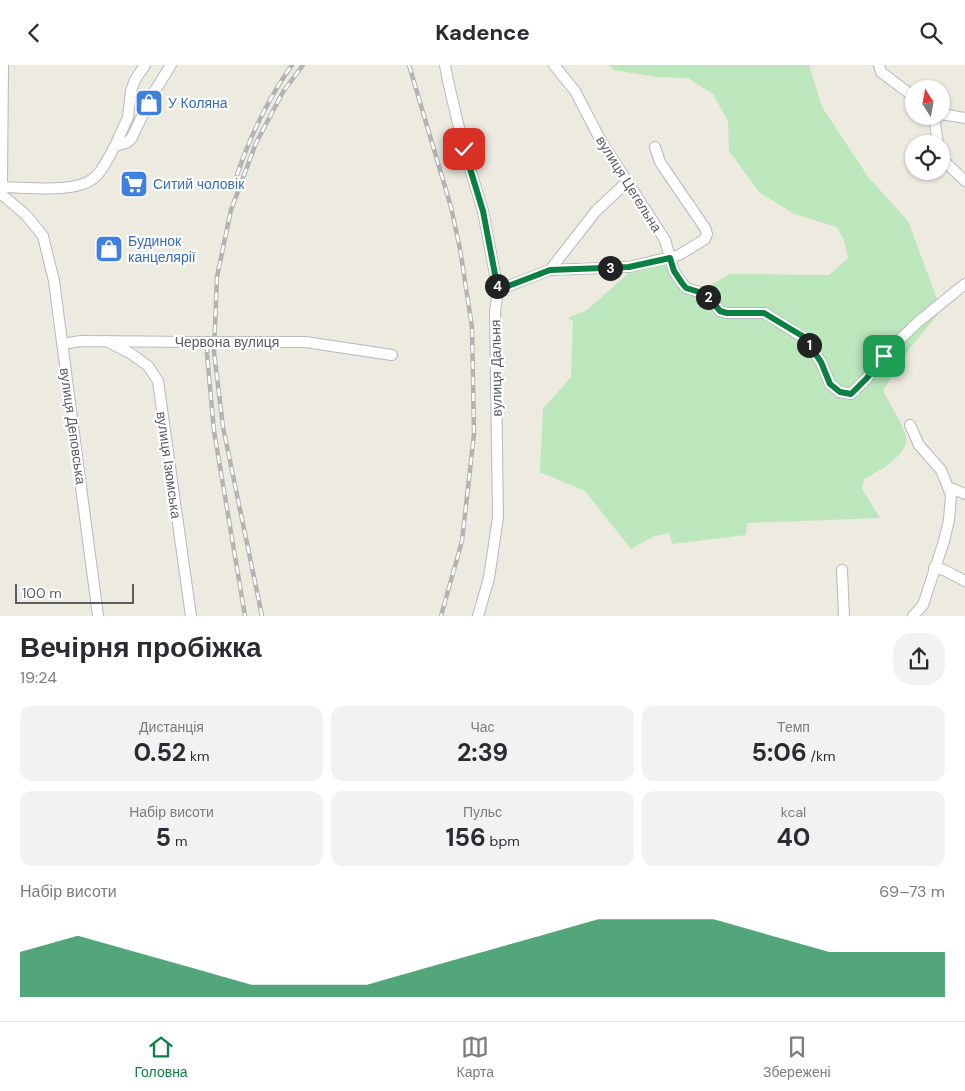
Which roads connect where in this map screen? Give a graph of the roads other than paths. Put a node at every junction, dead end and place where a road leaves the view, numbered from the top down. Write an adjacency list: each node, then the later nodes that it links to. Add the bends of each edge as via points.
1 (3, 65): 15 (street)
2 (145, 65): 10 (street, via 131,91 128,117)
3 (171, 65): 10 (street, via 132,139)
4 (445, 65): 19 (street, вулиця Дальня, via 464,149 483,211)
5 (554, 65): 14 (street, вулиця Цегельна, via 575,91)
6 (879, 65): 7 (street, via 881,72)
7 (905, 90)
8 (950, 116): 9 (street)
9 (965, 118)
10 (116, 146): 15 (street, via 95,178 84,185)
11 (655, 147): 16 (street, via 660,162 707,234 706,239)
12 (950, 167): 13 (street)
13 (965, 181)
14 (627, 182): 16 (street, вулиця Цегельна, via 665,240); 17 (street, via 596,211)
15 (1, 190): 21 (street, вулиця Деповська, via 43,236 54,281)
16 (670, 258): 17 (street, via 629,267); 18 (street, вулиця Цегельна, via 674,271 686,288 706,294 720,311 764,313 804,337 821,362 830,384 840,392 851,394 890,349)
17 (550, 270): 19 (street)
18 (965, 284)
19 (498, 290): 31 (street, вулиця Дальня, via 494,311 498,517 489,578)
20 (106, 341): 21 (street, Червона вулиця); 22 (street, Червона вулиця, bridge, via 305,342); 30 (street, вулиця Ізюмська, via 148,366 158,381)
21 (62, 344): 29 (street, вулиця Деповська)
22 (392, 355)
23 (910, 425): 24 (street, via 919,445 941,470)
24 (948, 487): 25 (street); 26 (street, via 951,495 949,520)
25 (965, 494)
26 (934, 568): 28 (street); 33 (street, via 923,605)
27 (842, 570): 32 (street)
28 (965, 581)
29 (98, 616)
30 (190, 616)
31 (478, 616)
32 (844, 616)
33 (913, 616)

